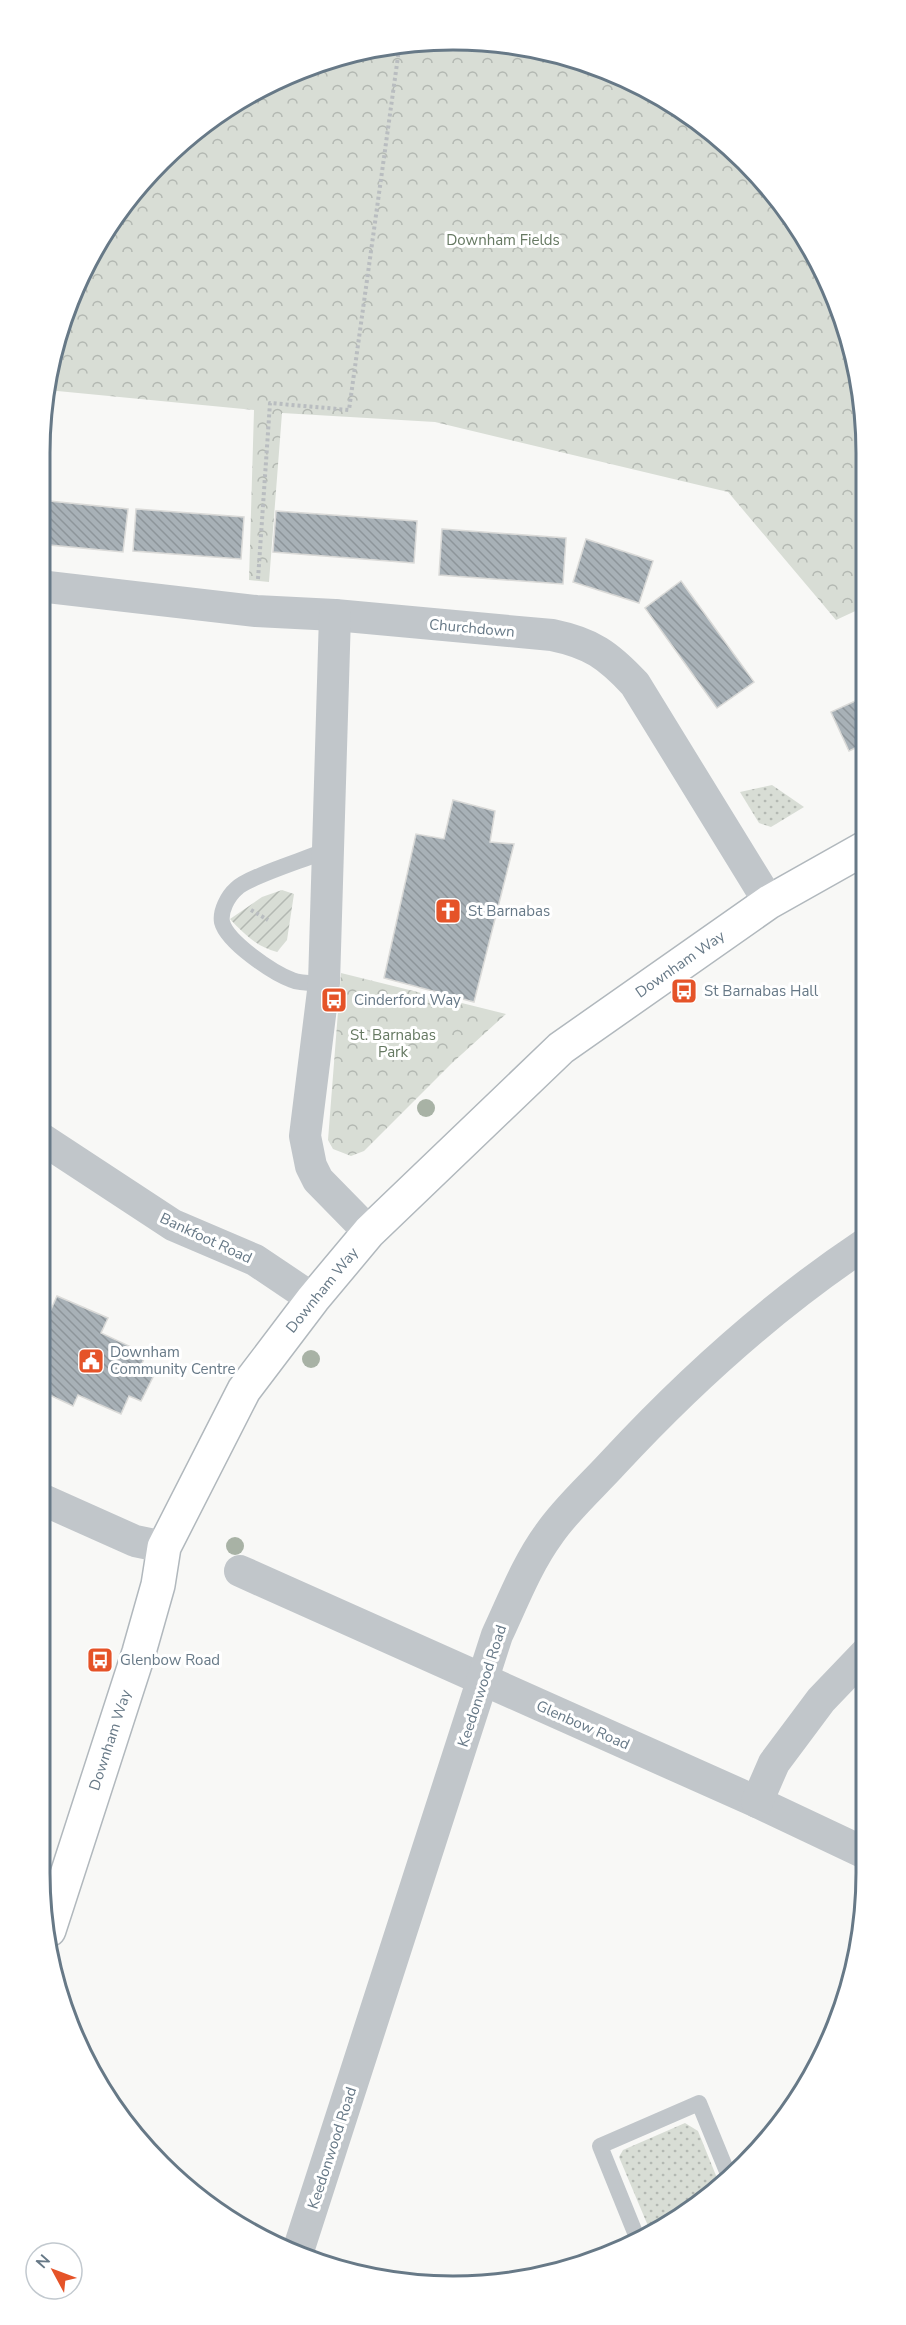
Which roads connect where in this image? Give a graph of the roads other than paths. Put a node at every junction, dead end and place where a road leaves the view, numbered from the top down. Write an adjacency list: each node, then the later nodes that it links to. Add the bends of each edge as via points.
1 (50, 587): 2 (street, Churchdown, via 256,611)
2 (335, 615): 4 (street); 5 (street, Churchdown, via 552,635 579,641 600,652 635,684)
3 (856, 853): 5 (street, Downham Way)
4 (330, 854): 6 (street); 6 (lane, via 317,854 237,887 226,902 221,919 238,944 264,964 293,981)
5 (769, 902): 8 (street, Downham Way, via 561,1048)
6 (324, 983): 8 (street, via 304,1136 318,1180)
7 (50, 1144): 10 (street, Bankfoot Road, via 172,1225 255,1260)
8 (369, 1232): 10 (street, Downham Way)
9 (856, 1250): 15 (street, Keedonwood Road, via 748,1331 660,1412 549,1533 497,1635)
10 (313, 1299): 12 (street, Downham Way, via 244,1390)
11 (50, 1503): 12 (street, via 135,1541)
12 (164, 1547): 18 (street, Downham Way, via 139,1652)
13 (240, 1571): 15 (street, Glenbow Road)
14 (856, 1663): 16 (street, via 821,1700 781,1754)
15 (483, 1681): 16 (street, Glenbow Road); 21 (street, Keedonwood Road)
16 (757, 1802): 17 (street, Glenbow Road)
17 (856, 1849)
18 (52, 1920)
19 (726, 2169): 20 (lane, via 699,2103 600,2146)
20 (635, 2232)
21 (300, 2245)

